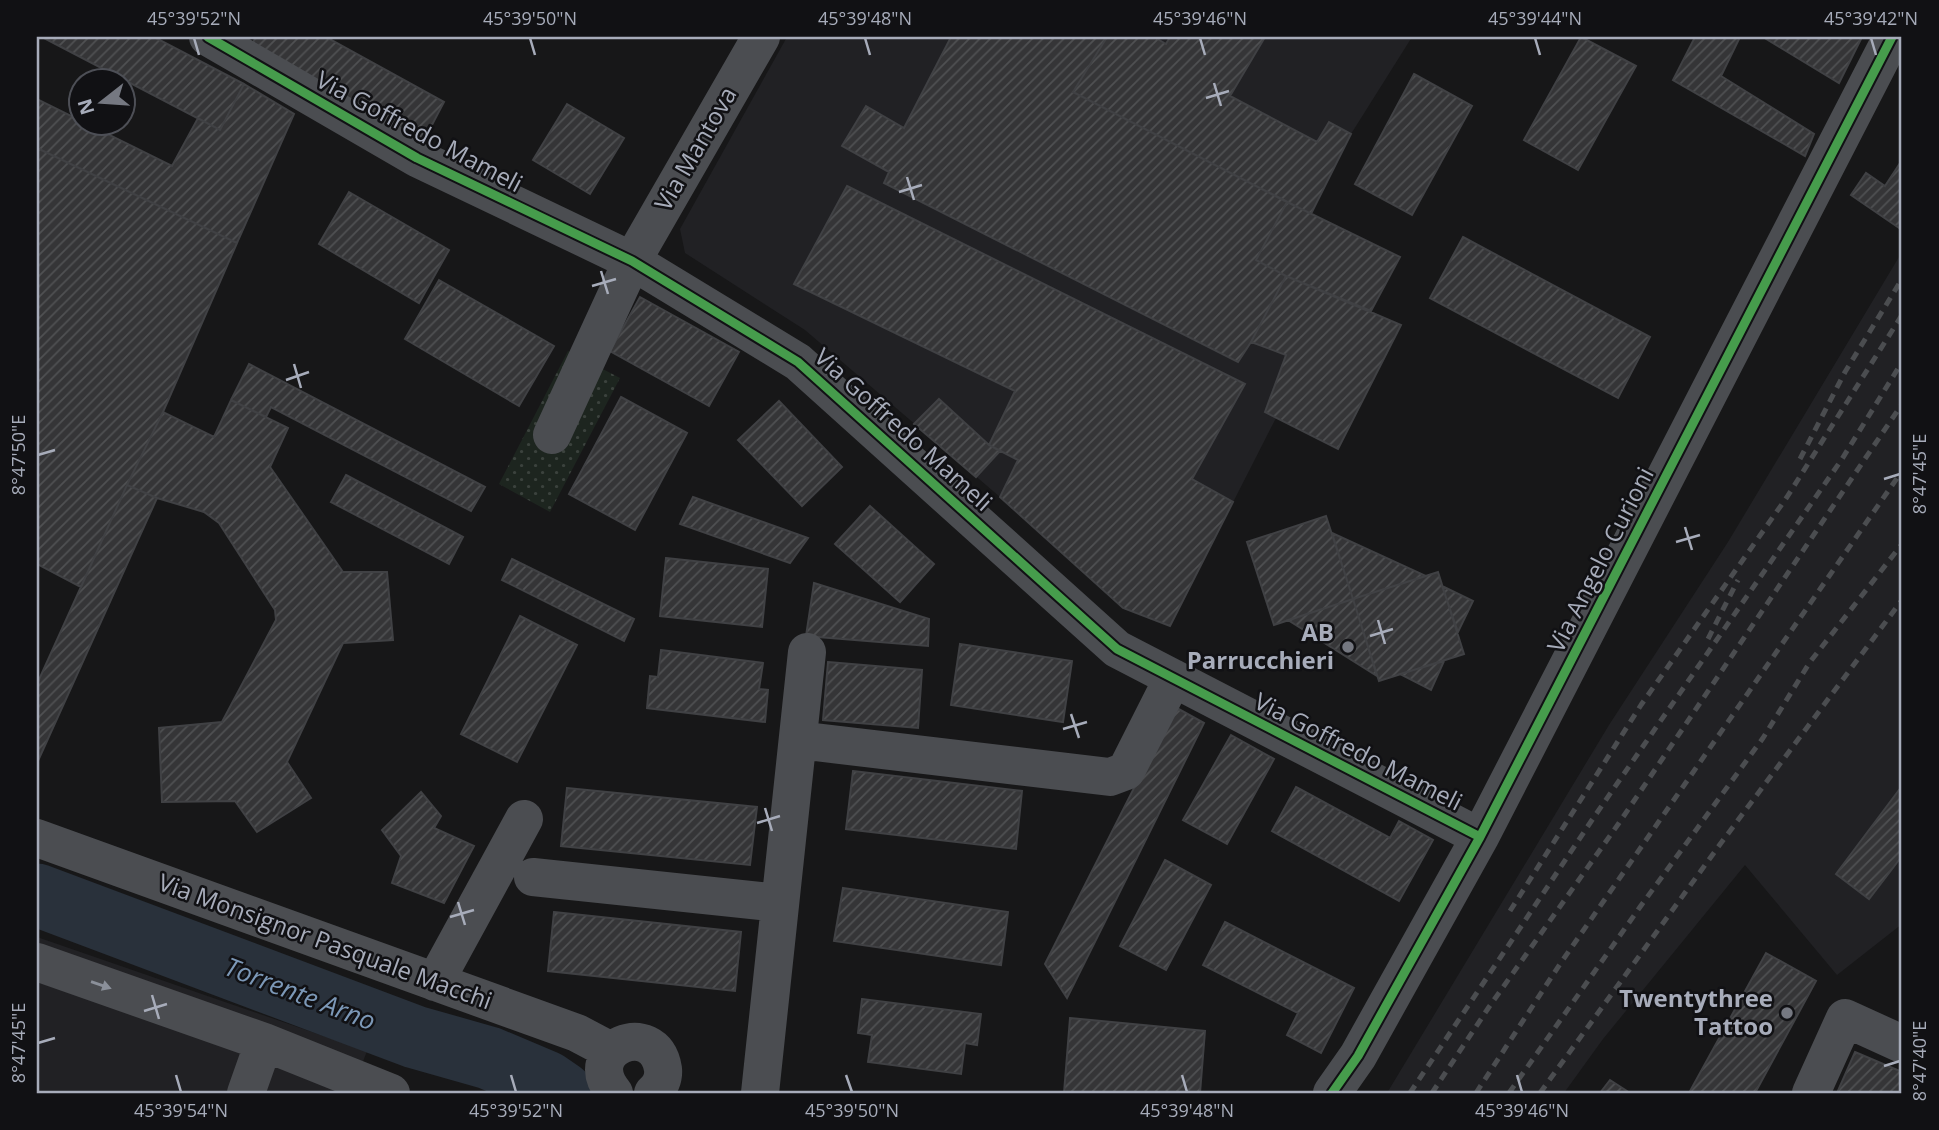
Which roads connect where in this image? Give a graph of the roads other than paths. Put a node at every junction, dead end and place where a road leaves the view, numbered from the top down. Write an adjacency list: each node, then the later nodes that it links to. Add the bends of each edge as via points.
1 (208, 37): 4 (street, Via Goffredo Mameli, via 417,158)
2 (761, 37): 4 (street, Via Mantova)
3 (1892, 37): 10 (street, Via Angelo Curioni)
4 (632, 261): 5 (street, Via Mantova); 7 (street, Via Goffredo Mameli, via 799,362 1118,649)
5 (552, 435)
6 (807, 652): 8 (street)
7 (1173, 678): 8 (street, via 1126,771 1110,778); 10 (street, Via Goffredo Mameli)
8 (798, 740): 13 (street)
9 (524, 819): 15 (street)
10 (1480, 837): 23 (street, Via Angelo Curioni, via 1358,1056)
11 (37, 838): 15 (street, Via Monsignor Pasquale Macchi)
12 (533, 877): 13 (street)
13 (780, 903): 22 (street)
14 (37, 962): 16 (street, one-way to 16)
15 (435, 982): 18 (street, Via Monsignor Pasquale Macchi, via 577,1033)
16 (264, 1042): 20 (street); 21 (street)
17 (1902, 1044): 24 (street, via 1844,1018)
18 (609, 1080): 19 (street, Via Monsignor Pasquale Macchi, via 624,1042 639,1041 661,1059)
19 (658, 1092)
20 (246, 1093)
21 (391, 1093)
22 (760, 1093)
23 (1332, 1093)
24 (1811, 1093)

